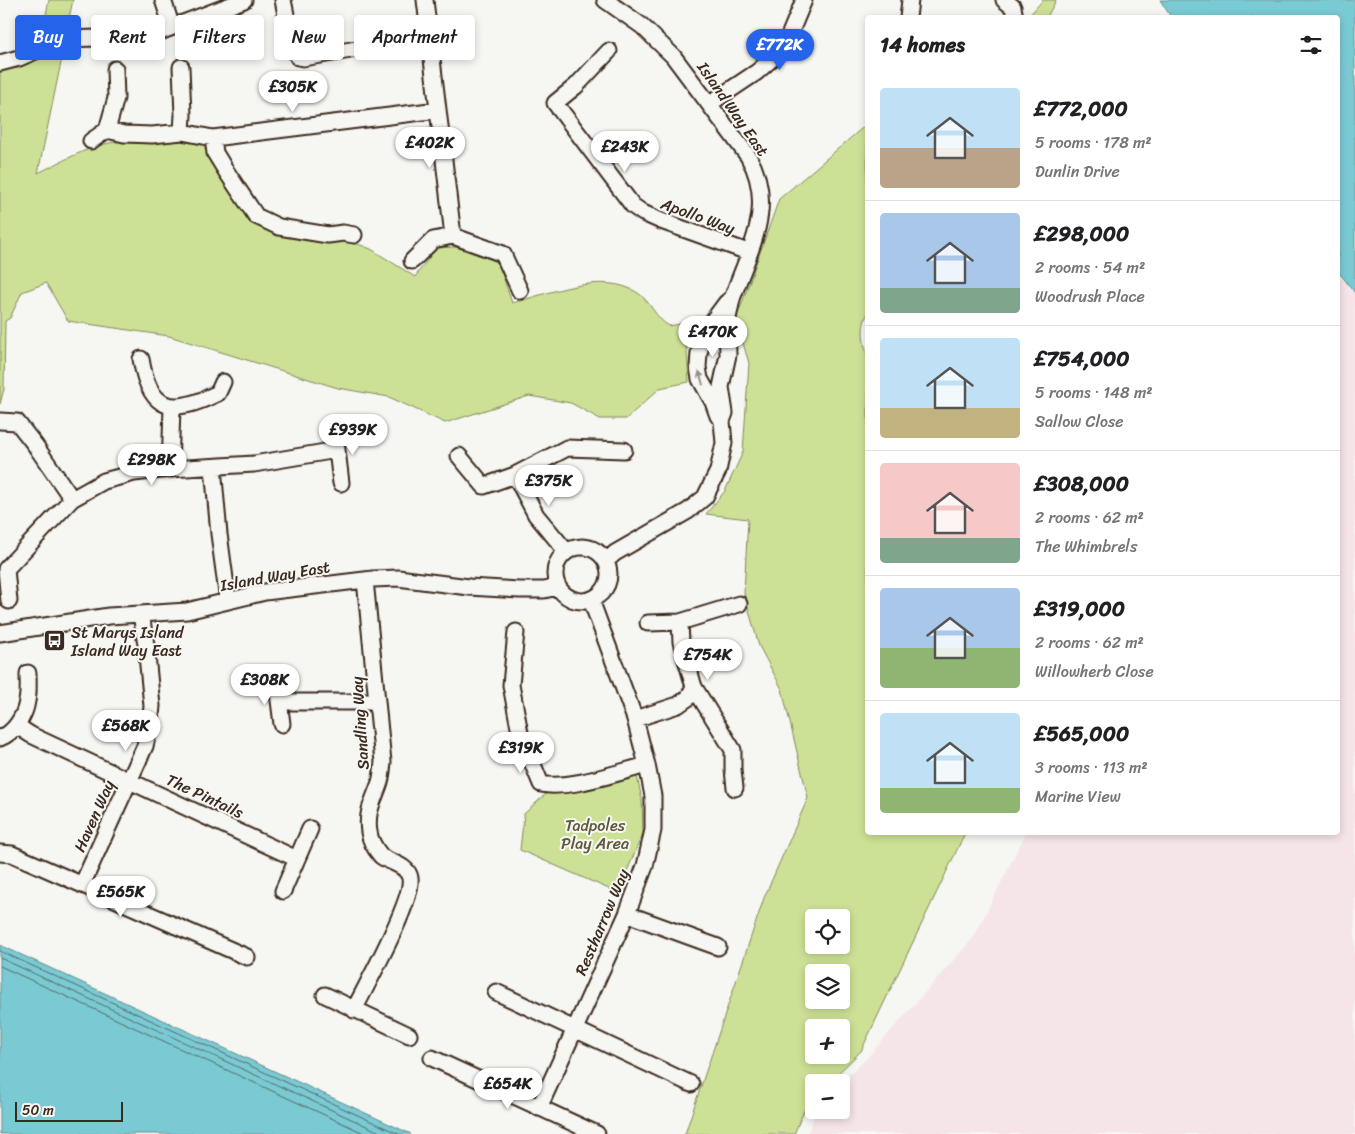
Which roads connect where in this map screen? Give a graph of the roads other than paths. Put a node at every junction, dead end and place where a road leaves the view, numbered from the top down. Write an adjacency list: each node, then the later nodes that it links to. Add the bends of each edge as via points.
1 (163, 0): 11 (street)
2 (244, 0): 11 (street)
3 (283, 0): 12 (street, via 298,57)
4 (425, 0): 18 (street)
5 (605, 0): 17 (street, Island Way East, via 642,26 673,56)
6 (804, 0): 17 (street, via 784,48 757,72)
7 (910, 0): 9 (street)
8 (1004, 0): 10 (street, via 1012,6)
9 (908, 15)
10 (1014, 15)
11 (172, 27): 14 (street, via 133,37 63,39)
12 (354, 49)
13 (609, 51): 25 (street, Apollo Way, via 576,86 554,103 620,192 638,210)
14 (0, 63)
15 (181, 67): 20 (street)
16 (115, 69): 19 (street, via 116,98)
17 (709, 104): 25 (street, Island Way East, via 748,156 759,181 761,214)
18 (438, 110): 21 (street); 24 (street)
19 (107, 130): 20 (street, via 152,135); 22 (street)
20 (182, 132): 21 (street)
21 (213, 138): 23 (street, via 215,152 256,216 279,227 328,235)
22 (90, 142)
23 (354, 235)
24 (452, 236): 26 (street, via 434,240); 27 (street, via 503,254)
25 (748, 252): 28 (street, Island Way East)
26 (412, 261)
27 (520, 291)
28 (732, 299): 33 (street, Island Way East, via 727,320 727,365 721,386); 33 (street, Island Way East, one-way to 28, via 701,382 698,361 705,331)
29 (141, 359): 31 (street, via 150,391 159,402)
30 (223, 382): 31 (street, via 218,393 183,407)
31 (172, 407): 39 (street)
32 (0, 421): 42 (street, via 17,422)
33 (722, 421): 44 (street, Island Way East, via 722,459 705,497 688,511)
34 (335, 433): 35 (street)
35 (337, 450): 38 (street); 41 (street)
36 (624, 450): 40 (street, via 567,448)
37 (459, 456): 40 (street, via 484,486)
38 (214, 467): 39 (street); 50 (street, via 218,534)
39 (170, 469): 42 (street, via 134,473 104,482)
40 (515, 475): 43 (street, via 536,515)
41 (341, 483)
42 (72, 498): 45 (street)
43 (566, 551): 44 (street, via 588,547 597,550); 47 (street, via 556,565)
44 (606, 561): 48 (street, via 610,570 606,588)
45 (3, 569): 49 (street)
46 (365, 580): 47 (street, Island Way East, via 398,578 519,590); 50 (street, Island Way East, via 265,592); 61 (street, Sandling Way)
47 (558, 587): 48 (street, via 569,598)
48 (590, 600): 62 (street, Restharrow Way)
49 (8, 601)
50 (228, 601): 52 (street, Island Way East, via 187,612)
51 (739, 604): 53 (street)
52 (141, 614): 56 (street, Island Way East); 67 (street, Haven Way, via 152,706 145,746)
53 (680, 622): 54 (street); 59 (street, via 681,642)
54 (648, 623)
55 (516, 632): 66 (street, via 511,685 520,732 541,784 549,786 584,781)
56 (0, 633)
57 (28, 673): 64 (street, via 27,702)
58 (277, 685): 60 (street)
59 (694, 687): 62 (street, via 688,698 678,705); 68 (street, via 733,750)
60 (279, 702): 61 (street); 63 (street)
61 (377, 702): 79 (street, Sandling Way, via 383,762 380,783 370,806 369,832 382,856 402,867 410,876 411,887)
62 (635, 719): 66 (street, Restharrow Way)
63 (282, 724)
64 (17, 726): 65 (street); 67 (street, The Pintails)
65 (0, 738)
66 (648, 765): 74 (street, Restharrow Way, via 652,830 645,866)
67 (130, 780): 71 (street, The Pintails); 72 (street, Haven Way)
68 (736, 788)
69 (310, 829): 71 (street)
70 (0, 854): 72 (street, via 12,854)
71 (298, 859): 73 (street)
72 (82, 884): 76 (street)
73 (283, 891)
74 (627, 914): 75 (street); 80 (street, Restharrow Way)
75 (718, 948)
76 (247, 957)
77 (496, 992): 80 (street)
78 (325, 995): 79 (street)
79 (354, 1010): 81 (street)
80 (575, 1030): 83 (street); 84 (street, Restharrow Way)
81 (409, 1035)
82 (432, 1058): 84 (street)
83 (691, 1084)
84 (539, 1108): 85 (street)
85 (597, 1134)

